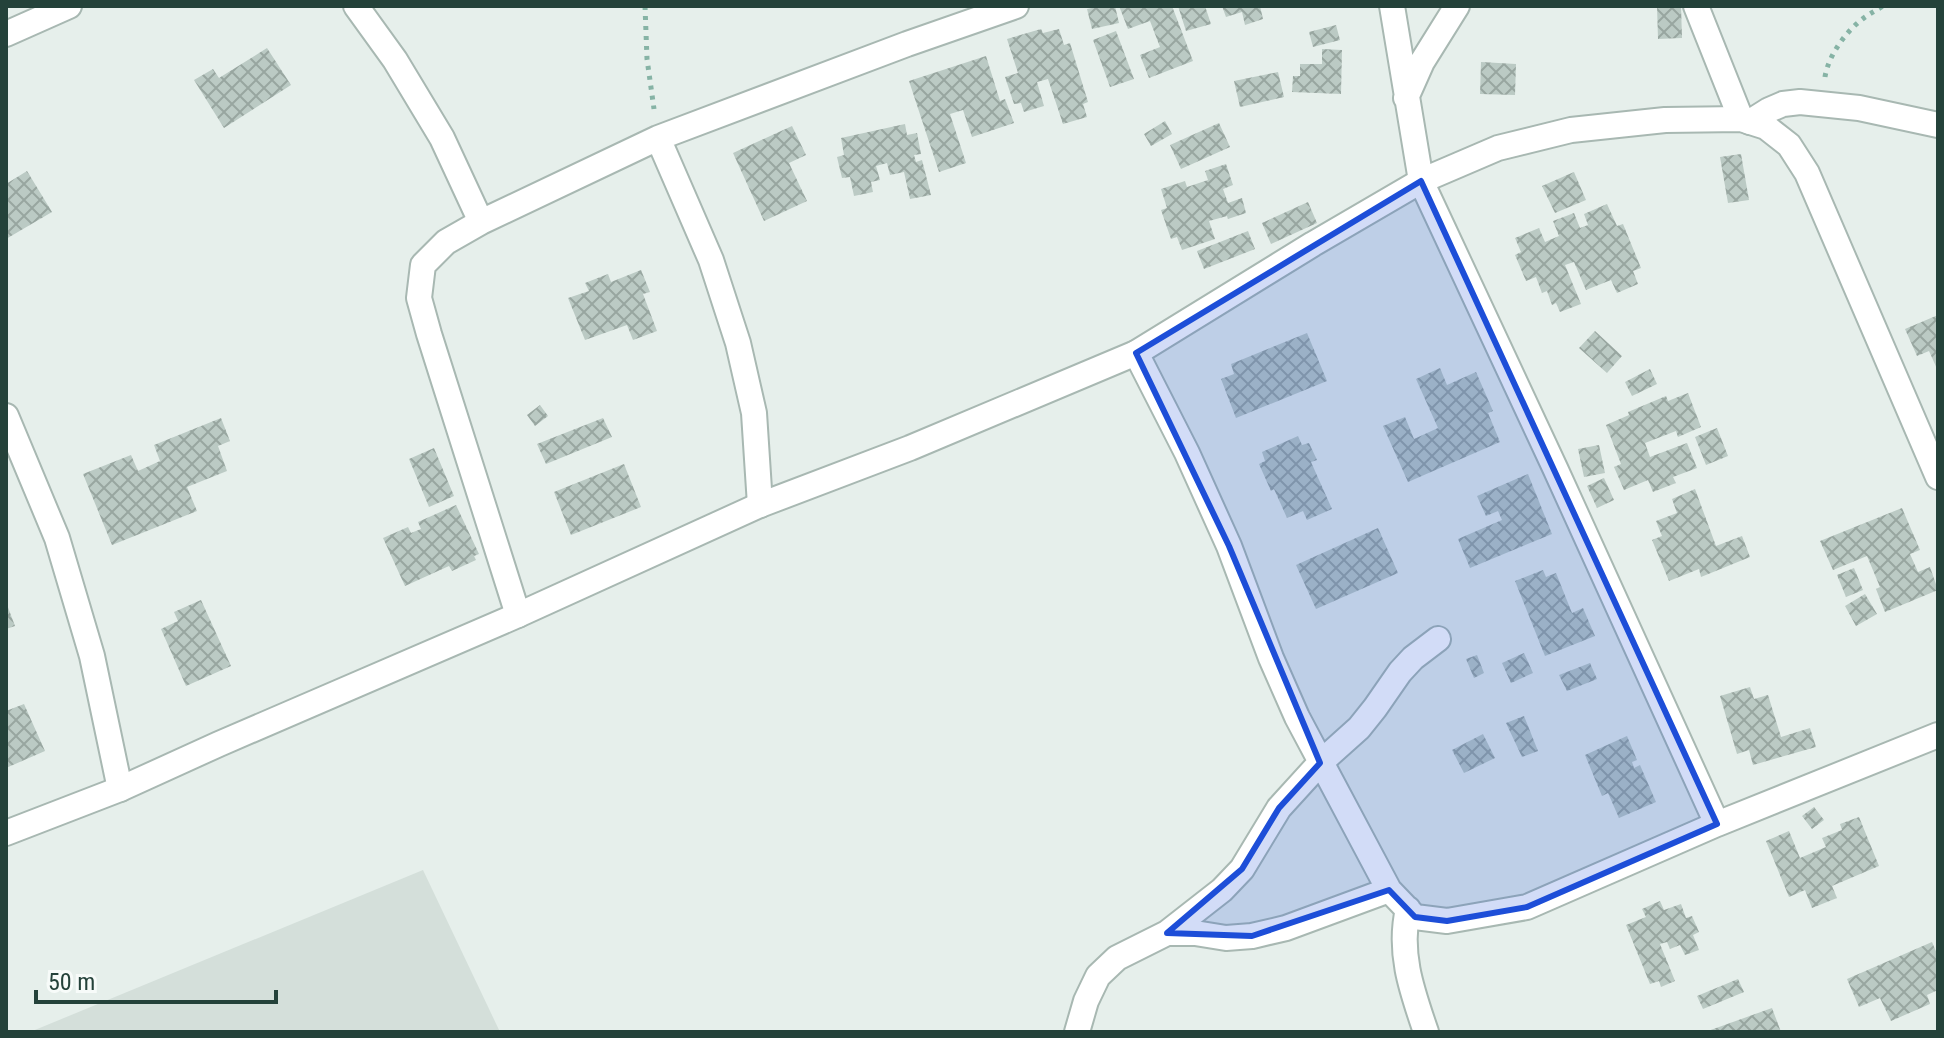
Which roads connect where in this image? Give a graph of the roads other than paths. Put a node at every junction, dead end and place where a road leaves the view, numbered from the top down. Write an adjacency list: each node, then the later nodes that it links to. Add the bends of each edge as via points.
1 (69, 6): 7 (street)
2 (356, 6): 13 (street, via 442,138)
3 (1016, 6): 11 (street)
4 (1392, 6): 8 (street)
5 (1457, 6): 8 (street)
6 (1696, 6): 9 (street)
7 (6, 34)
8 (1406, 98): 12 (street)
9 (1746, 121): 10 (street, via 1800,102); 12 (street, via 1665,120 1571,130 1498,148); 16 (street, via 1766,127 1789,145 1807,173)
10 (1938, 125)
11 (658, 138): 13 (street); 17 (street, via 711,260 738,343 754,413)
12 (1421, 181): 14 (street); 23 (street)
13 (481, 222): 18 (street, via 446,242 423,265 419,298)
14 (1136, 353): 17 (street); 21 (street, via 1229,546 1276,670)
15 (6, 416): 22 (street, via 57,538 92,656)
16 (1938, 477)
17 (760, 505): 18 (street)
18 (518, 615): 22 (street)
19 (1438, 639): 21 (street, via 1413,658 1359,728)
20 (1938, 735): 23 (street)
21 (1320, 763): 25 (street); 27 (street, via 1279,808 1242,869)
22 (120, 789): 24 (street)
23 (1717, 824): 26 (street, via 1527,907 1447,921 1415,917)
24 (6, 833)
25 (1389, 890): 26 (street); 27 (street, via 1252,936)
26 (1408, 909): 29 (street, via 1405,959)
27 (1167, 933): 28 (street, via 1117,958 1098,976)
28 (1077, 1032)
29 (1426, 1032)

